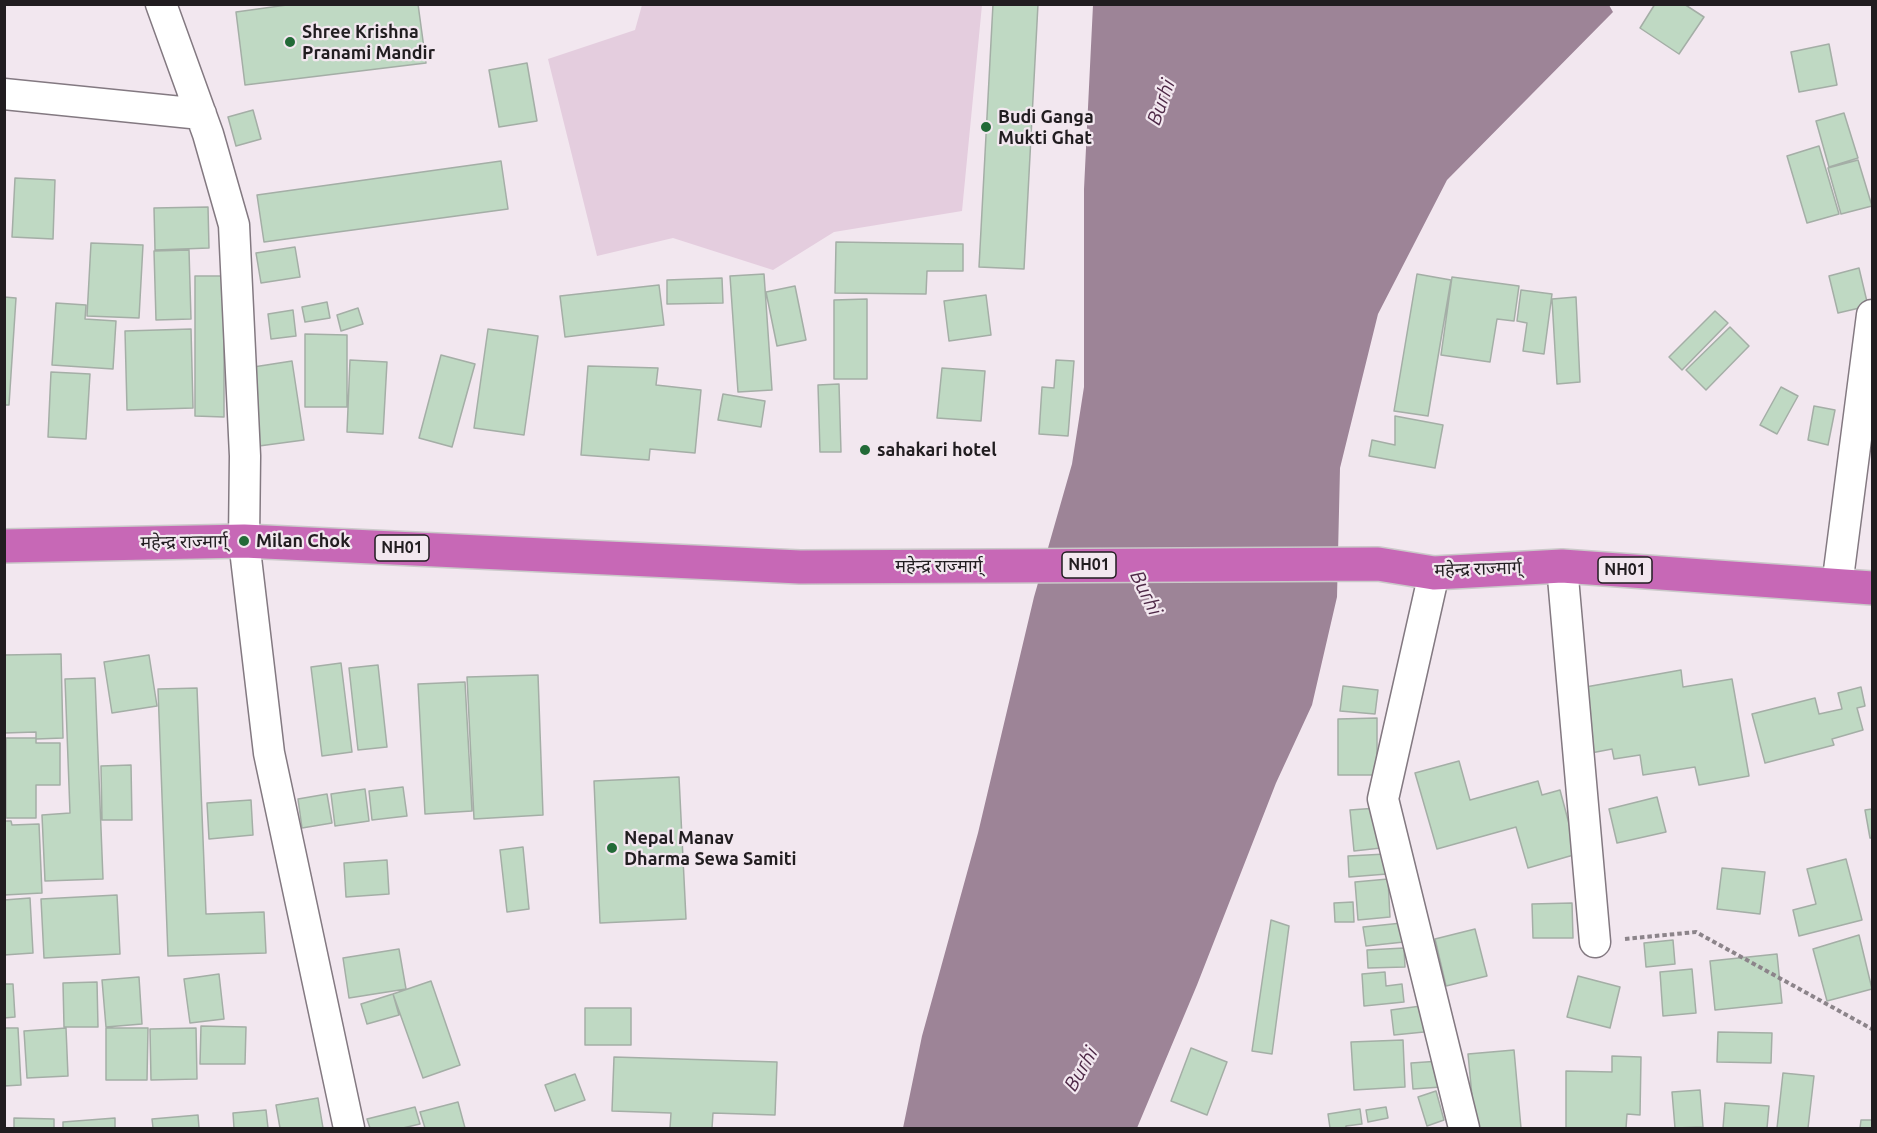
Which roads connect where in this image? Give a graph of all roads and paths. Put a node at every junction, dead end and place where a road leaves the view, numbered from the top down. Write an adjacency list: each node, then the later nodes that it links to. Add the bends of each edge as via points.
1 (161, 4): 3 (street)
2 (4, 94): 3 (street)
3 (201, 114): 5 (street, via 234,225 245,456)
4 (1872, 315): 9 (street)
5 (244, 541): 6 (highway, महेन्द्र राज्मार्ग् / NH01); 8 (highway, महेन्द्र राज्मार्ग् / NH01, via 800,567 1378,564); 13 (street, via 269,753)
6 (4, 546)
7 (1562, 566): 8 (highway, महेन्द्र राज्मार्ग् / NH01); 9 (highway, महेन्द्र राज्मार्ग् / NH01); 11 (street)
8 (1434, 573): 14 (street, via 1383,800)
9 (1837, 586): 10 (highway, महेन्द्र राज्मार्ग् / NH01)
10 (1872, 588)
11 (1595, 942): 12 (path, via 1696,932)
12 (1872, 1029)
13 (349, 1128)
14 (1464, 1128)

